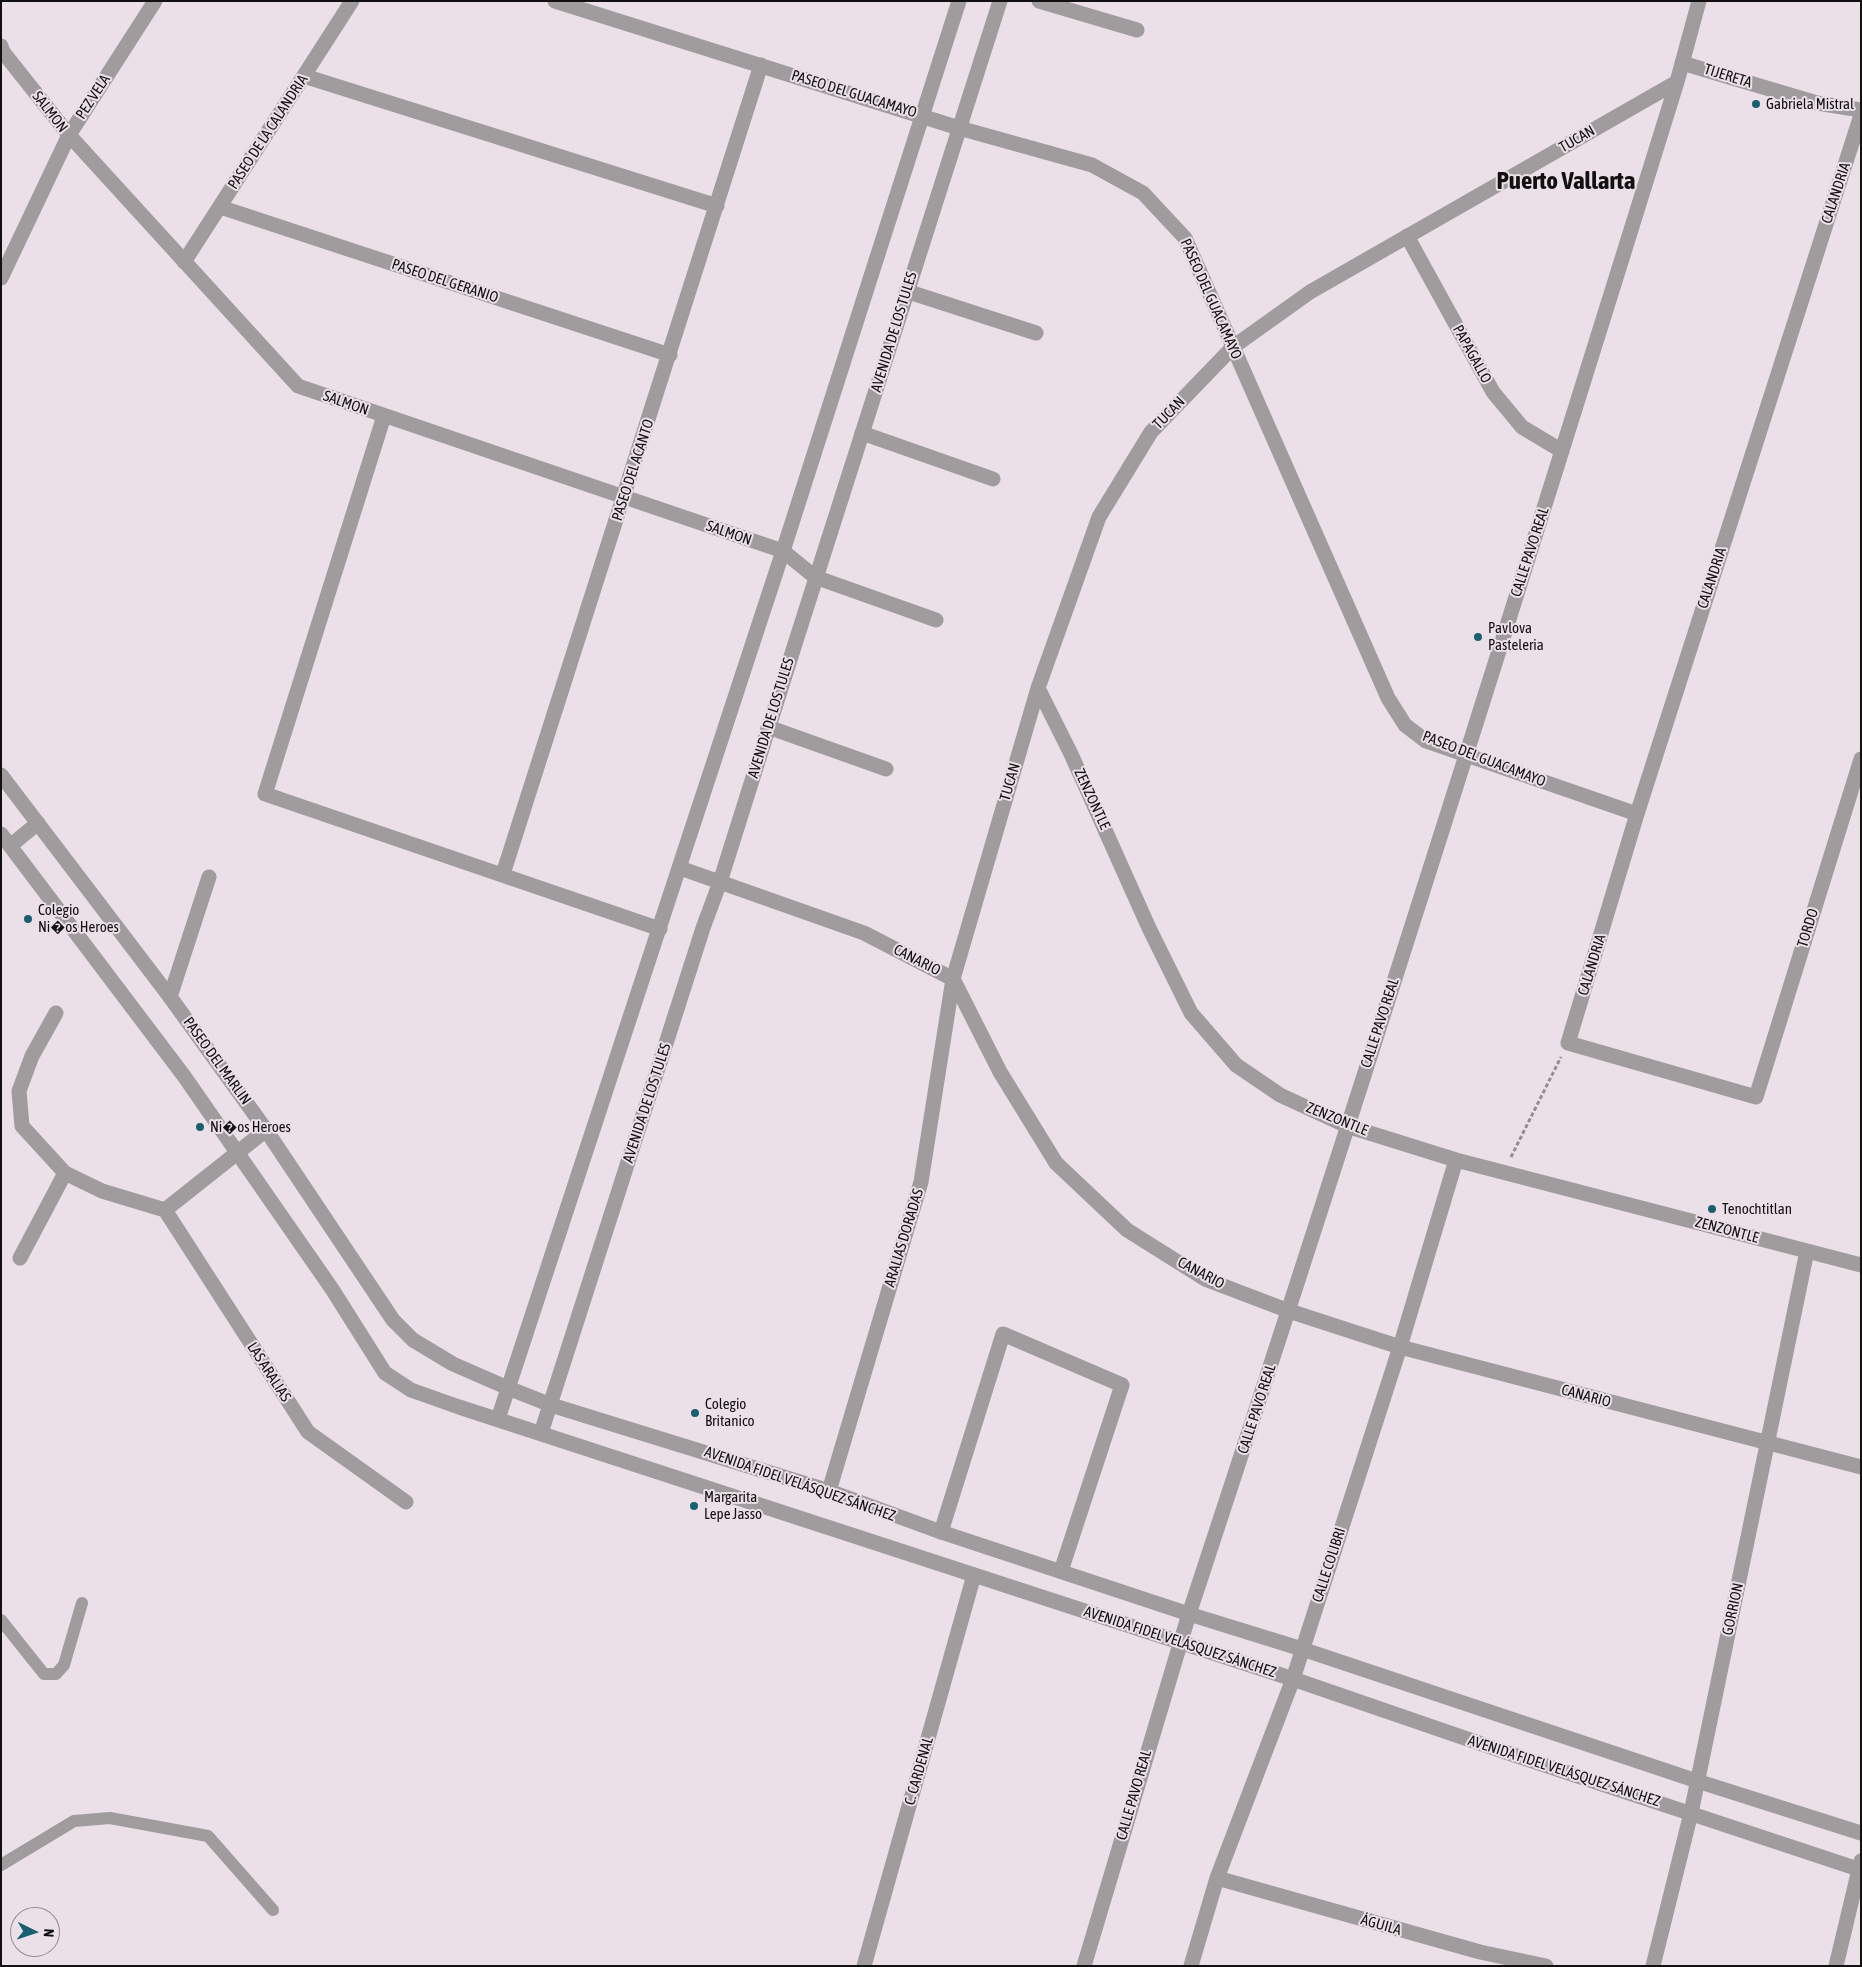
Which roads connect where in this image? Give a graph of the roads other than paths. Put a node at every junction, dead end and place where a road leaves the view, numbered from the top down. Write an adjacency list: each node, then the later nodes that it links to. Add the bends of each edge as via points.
1 (155, 1): 18 (street, PEZ VELA)
2 (352, 1): 12 (street, PASEO DE LA CALANDRIA)
3 (555, 1): 11 (street, PASEO DEL GUACAMAYO)
4 (958, 1): 16 (street)
5 (1000, 1): 17 (street, AVENIDA DE LOS TULES)
6 (1039, 1): 8 (street)
7 (1699, 1): 10 (street, CALLE PAVO REAL)
8 (1136, 30)
9 (1, 46): 18 (street, SALMON)
10 (1682, 63): 13 (street, CALLE PAVO REAL); 14 (street, TIJERETA, via 1817,103)
11 (761, 65): 16 (street, PASEO DEL GUACAMAYO); 19 (street, PASEO DEL ACANTO)
12 (304, 76): 19 (street); 20 (street, PASEO DE LA CALANDRIA)
13 (1677, 82): 21 (street, TUCAN); 30 (street, CALLE PAVO REAL)
14 (1861, 110)
15 (1861, 115): 42 (street, CALANDRIA)
16 (922, 116): 17 (street, PASEO DEL GUACAMAYO); 33 (street)
17 (959, 128): 24 (street, AVENIDA DE LOS TULES); 26 (street, PASEO DEL GUACAMAYO, via 1092,165 1143,193 1185,238)
18 (69, 135): 22 (street, SALMON); 23 (street, PEZ VELA)
19 (717, 206): 27 (street, PASEO DEL ACANTO)
20 (220, 207): 22 (street, PASEO DE LA CALANDRIA); 27 (street, PASEO DEL GERANIO)
21 (1406, 236): 26 (street, TUCAN, via 1310,292); 30 (street, PAPAGALLO, via 1493,392 1522,427)
22 (184, 262): 28 (street, SALMON, via 298,386)
23 (1, 278)
24 (906, 291): 25 (street); 29 (street, AVENIDA DE LOS TULES)
25 (1036, 333)
26 (1232, 347): 36 (street, TUCAN, via 1151,432 1100,517); 38 (street, PASEO DEL GUACAMAYO, via 1388,698 1405,725 1426,741)
27 (670, 355): 32 (street, PASEO DEL ACANTO)
28 (384, 416): 32 (street, SALMON); 46 (street, via 265,794)
29 (862, 434): 31 (street); 34 (street, AVENIDA DE LOS TULES)
30 (1562, 451): 38 (street, CALLE PAVO REAL)
31 (993, 480)
32 (624, 498): 33 (street, SALMON); 46 (street, PASEO DEL ACANTO)
33 (783, 551): 34 (street, SALMON); 45 (street)
34 (815, 577): 35 (street, SALMON); 37 (street, AVENIDA DE LOS TULES)
35 (936, 620)
36 (1038, 688): 50 (street, TUCAN); 54 (street, ZENZONTLE, via 1191,1013 1236,1065 1280,1094)
37 (768, 727): 40 (street); 48 (street, AVENIDA DE LOS TULES)
38 (1466, 756): 42 (street, PASEO DEL GUACAMAYO); 54 (street, CALLE PAVO REAL)
39 (1861, 759): 53 (street, TORDO, via 1756,1097)
40 (886, 770)
41 (1, 775): 43 (street, PASEO DEL MARLIN)
42 (1637, 814): 53 (street, CALANDRIA)
43 (38, 823): 44 (street); 51 (street, PASEO DEL MARLIN)
44 (6, 840): 56 (street)
45 (680, 868): 48 (street, CANARIO); 49 (street)
46 (503, 874): 49 (street)
47 (209, 877): 51 (street)
48 (720, 882): 50 (street, CANARIO, via 864,933); 66 (street, AVENIDA DE LOS TULES)
49 (660, 929): 65 (street)
50 (953, 979): 63 (street, CANARIO, via 1000,1072 1056,1162 1127,1230 1205,1279); 71 (street, ARALIAS DORADAS, via 921,1182)
51 (170, 997): 55 (street, PASEO DEL MARLIN)
52 (56, 1013): 58 (street, via 32,1056 20,1091 22,1126)
53 (1568, 1043)
54 (1347, 1126): 57 (street, ZENZONTLE); 63 (street, CALLE PAVO REAL)
55 (266, 1130): 56 (street); 65 (street, PASEO DEL MARLIN, via 393,1320 414,1340 453,1364)
56 (238, 1152): 59 (street); 67 (street, via 385,1373 411,1390)
57 (1456, 1160): 60 (street, ZENZONTLE); 64 (street, CALLE COLIBRI)
58 (66, 1174): 59 (street, via 102,1191); 61 (street)
59 (165, 1210): 72 (street, LAS ARALIAS, via 308,1432)
60 (1807, 1251): 62 (street, ZENZONTLE); 69 (street, GORRION)
61 (20, 1258)
62 (1861, 1265)
63 (1289, 1311): 64 (street, CANARIO); 77 (street, CALLE PAVO REAL)
64 (1400, 1347): 69 (street, CANARIO); 80 (street, CALLE COLIBRI)
65 (508, 1388): 66 (street, AVENIDA FIDEL VELÁSQUEZ SÁNCHEZ); 67 (street)
66 (551, 1405): 68 (street, AVENIDA DE LOS TULES); 71 (street, AVENIDA FIDEL VELÁSQUEZ SÁNCHEZ)
67 (498, 1419): 68 (street, AVENIDA FIDEL VELÁSQUEZ SÁNCHEZ)
68 (541, 1433): 75 (street, AVENIDA FIDEL VELÁSQUEZ SÁNCHEZ)
69 (1768, 1444): 70 (street, CANARIO); 82 (street, GORRION)
70 (1861, 1466)
71 (829, 1491): 73 (street, AVENIDA FIDEL VELÁSQUEZ SÁNCHEZ)
72 (406, 1502)
73 (941, 1532): 74 (street, AVENIDA FIDEL VELÁSQUEZ SÁNCHEZ); 74 (street, via 1003,1334 1122,1385)
74 (1061, 1571): 77 (street, AVENIDA FIDEL VELÁSQUEZ SÁNCHEZ)
75 (974, 1575): 79 (street, AVENIDA FIDEL VELÁSQUEZ SÁNCHEZ); 89 (street, C. CARDENAL)
76 (82, 1603): 78 (lane, via 64,1665 56,1674 44,1674)
77 (1189, 1614): 79 (street, CALLE PAVO REAL); 80 (street, AVENIDA FIDEL VELÁSQUEZ SÁNCHEZ)
78 (1, 1620)
79 (1180, 1642): 81 (street, AVENIDA FIDEL VELÁSQUEZ SÁNCHEZ); 90 (street, CALLE PAVO REAL)
80 (1302, 1648): 81 (street, CALLE COLIBRI); 82 (street, AVENIDA FIDEL VELÁSQUEZ SÁNCHEZ)
81 (1293, 1679): 83 (street, AVENIDA FIDEL VELÁSQUEZ SÁNCHEZ); 87 (street, CALLE COLIBRI)
82 (1697, 1781): 83 (street, GORRION); 84 (street, AVENIDA FIDEL VELÁSQUEZ SÁNCHEZ)
83 (1691, 1813): 86 (street, AVENIDA FIDEL VELÁSQUEZ SÁNCHEZ); 93 (street, GORRION)
84 (1861, 1833)
85 (1, 1865): 88 (lane, via 74,1821 110,1818 208,1836)
86 (1860, 1866): 94 (street)
87 (1217, 1878): 91 (street, CALLE COLIBRI); 92 (street, ÁGUILA, via 1480,1952)
88 (273, 1910)
89 (864, 1966)
90 (1084, 1966)
91 (1191, 1966)
92 (1546, 1966)
93 (1653, 1966)
94 (1836, 1966)

